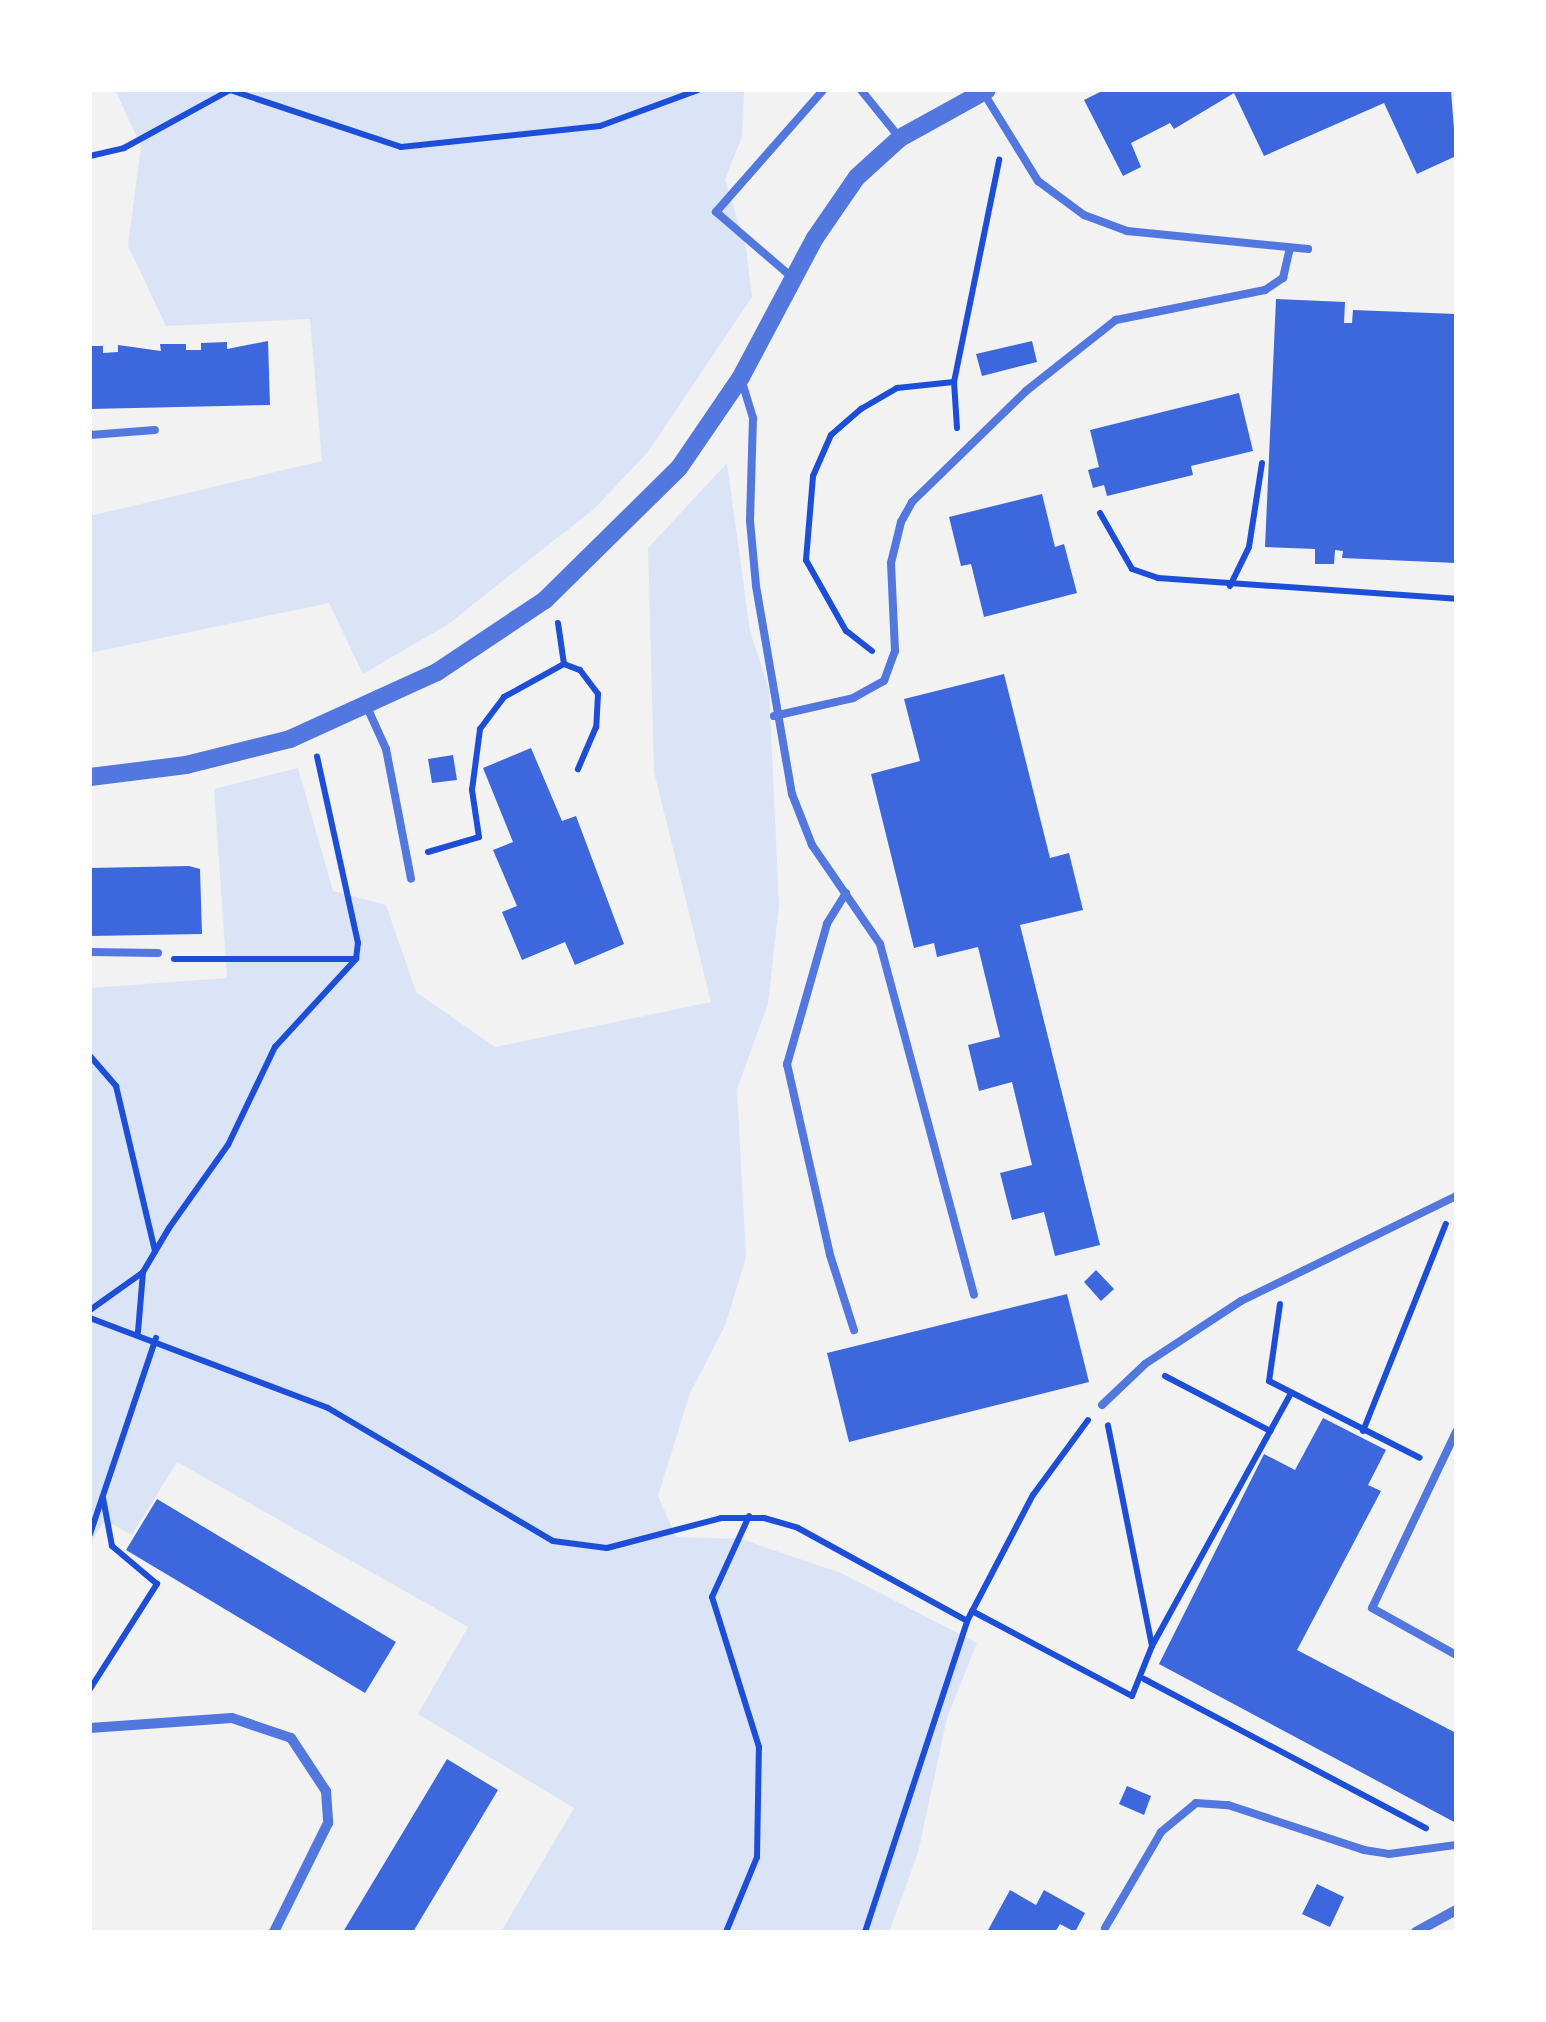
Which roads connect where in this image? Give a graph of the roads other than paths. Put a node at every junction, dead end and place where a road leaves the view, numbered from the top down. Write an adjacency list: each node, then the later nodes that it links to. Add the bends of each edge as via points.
1 (823, 90): 7 (lane, via 716,212)
2 (861, 90): 4 (lane)
3 (985, 91): 4 (street); 5 (lane, via 1038,181 1084,215 1126,230)
4 (900, 138): 7 (street, via 857,177)
5 (1290, 248): 6 (lane); 12 (lane, via 1283,278 1266,290 1104,327 959,456 912,502 893,541 893,668 853,698)
6 (1308, 249)
7 (794, 280): 8 (street)
8 (741, 377): 11 (street, via 662,488 545,600 484,644); 12 (lane, via 753,418 750,521)
9 (155, 430): 10 (lane)
10 (90, 435)
11 (367, 708): 13 (street, via 186,764); 14 (lane, via 386,749)
12 (774, 716): 15 (lane, via 812,846)
13 (90, 777)
14 (411, 879)
15 (846, 894): 19 (lane, via 880,944 900,1000); 20 (lane, via 827,924 788,1064 830,1256)
16 (90, 952): 17 (lane)
17 (158, 953)
18 (1456, 1196): 21 (lane, via 1288,1279 1146,1364)
19 (974, 1295)
20 (854, 1330)
21 (1102, 1405)
22 (1456, 1432): 23 (lane, via 1372,1608)
23 (1456, 1654)
24 (90, 1728): 28 (street, via 232,1718 292,1738 326,1791 328,1824)
25 (1456, 1846): 27 (lane, via 1389,1854 1364,1850 1228,1805 1196,1804 1161,1832)
26 (1456, 1910): 29 (street)
27 (1105, 1928)
28 (274, 1932)
29 (1416, 1932)

